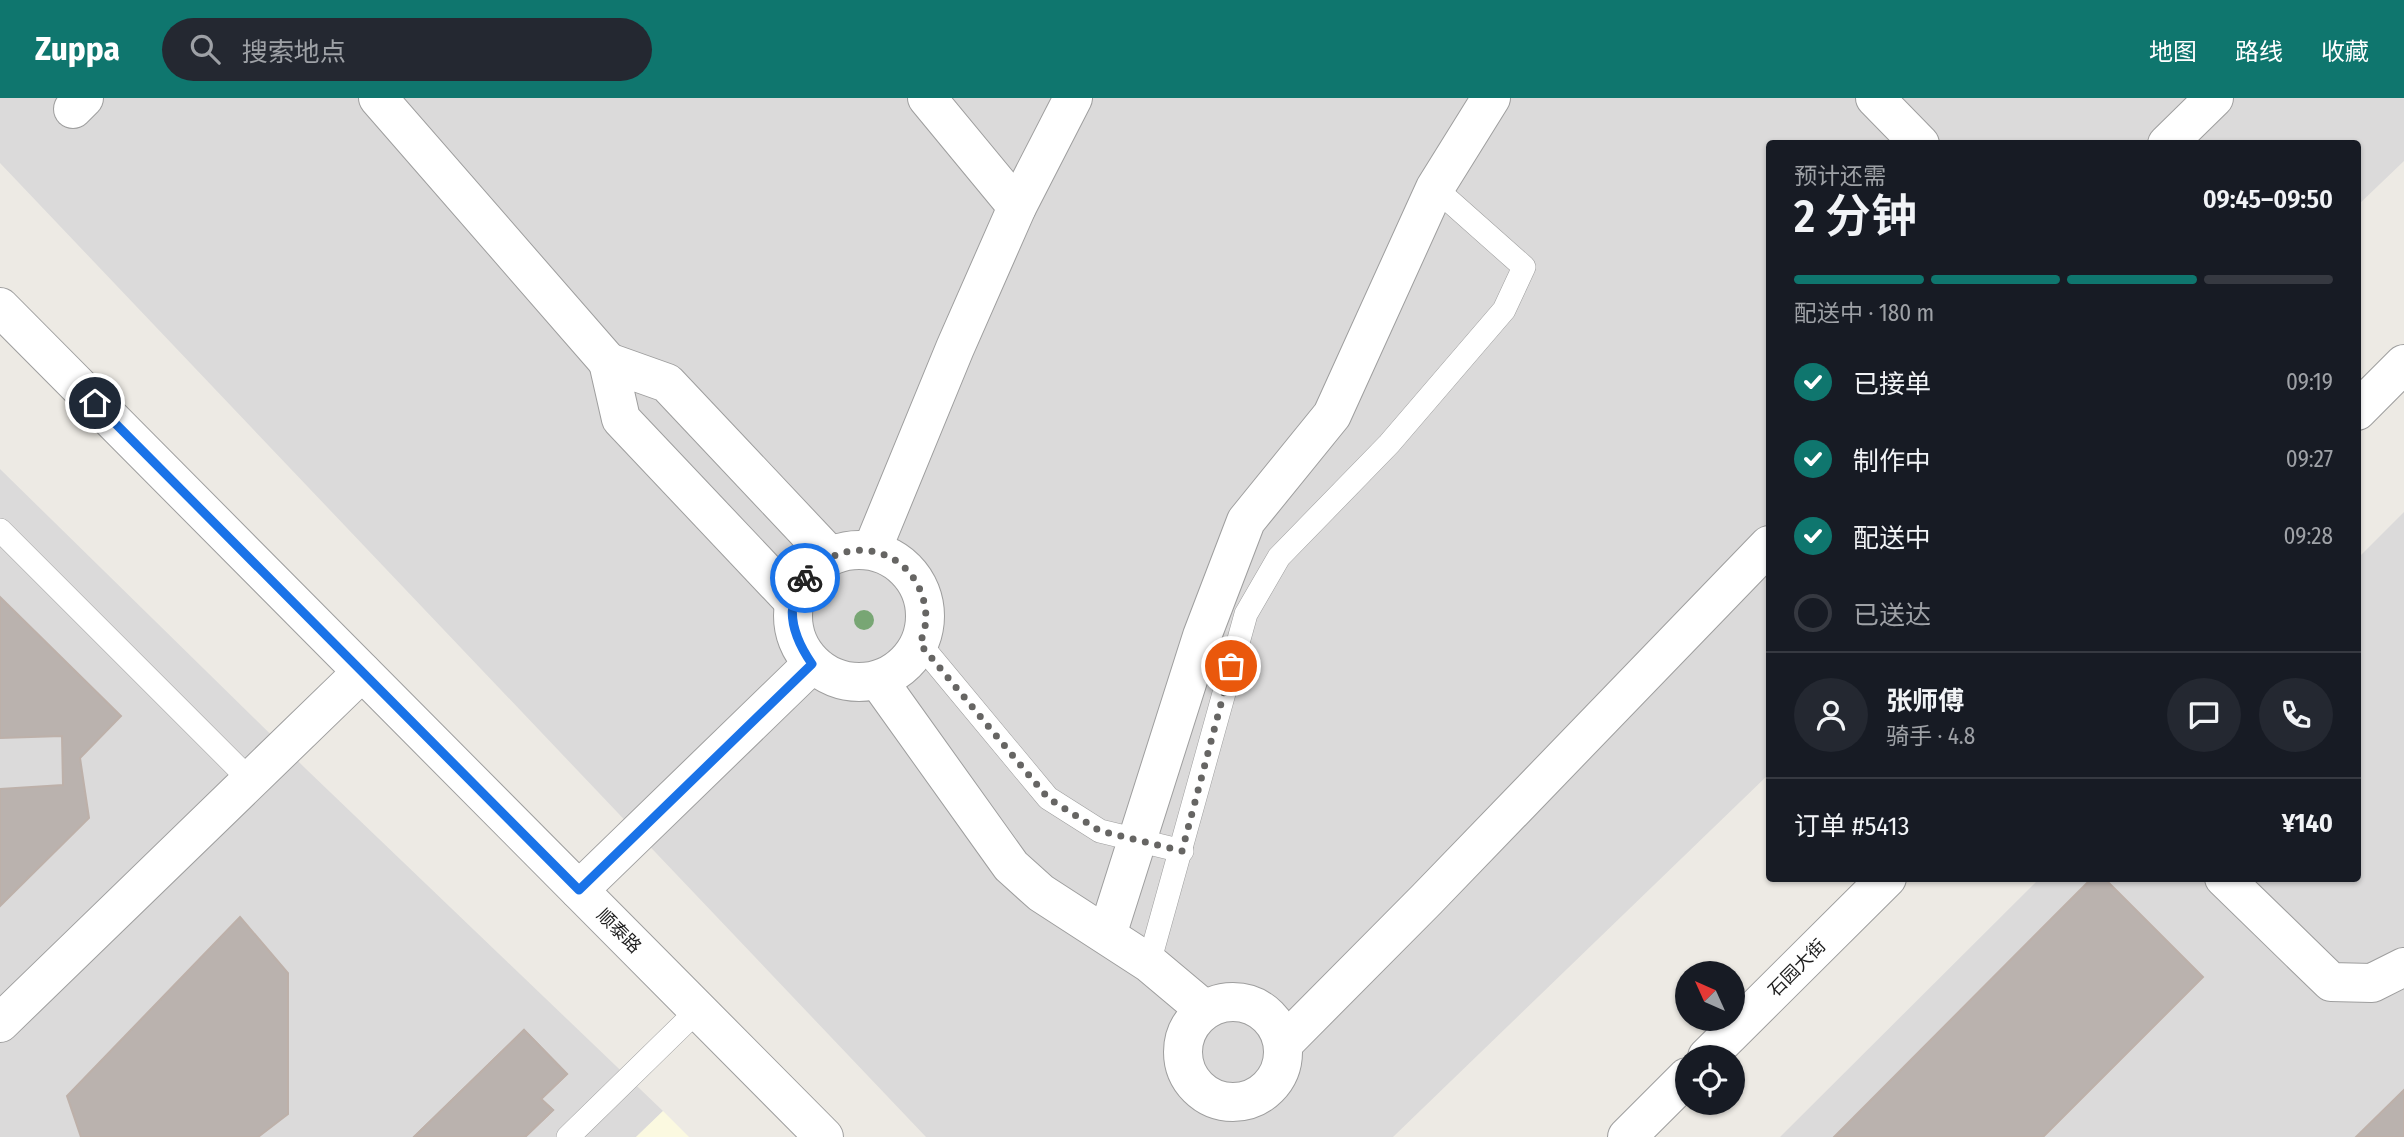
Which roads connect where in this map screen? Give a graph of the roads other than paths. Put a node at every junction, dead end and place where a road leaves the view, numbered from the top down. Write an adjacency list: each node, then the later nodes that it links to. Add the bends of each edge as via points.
1 (378, 98): 12 (street)
2 (927, 98): 10 (street)
3 (1073, 98): 10 (street)
4 (1491, 98): 9 (street)
5 (1875, 98): 7 (street)
6 (2214, 98): 8 (street)
7 (1916, 140)
8 (2171, 140)
9 (1434, 188): 25 (street, via 1332,415 1246,521 1202,636); 26 (lane, via 1524,267 1504,310 1389,444 1279,556 1246,614)
10 (1017, 207): 17 (street)
11 (0, 307): 22 (street, 顺泰路)
12 (608, 362): 18 (street, via 667,383); 19 (street, via 621,419)
13 (2404, 364): 14 (street)
14 (2361, 407)
15 (0, 530): 24 (lane)
16 (1766, 548): 36 (street)
17 (872, 550): 18 (street); 20 (street, via 895,559 912,575 923,596 926,620)
18 (830, 556): 19 (street, via 801,583)
19 (794, 602): 21 (street, via 792,624 799,646)
20 (920, 644): 23 (street, via 895,673); 25 (lane, via 1048,798 1100,831)
21 (812, 664): 23 (street, via 831,677 854,683); 29 (street)
22 (362, 672): 24 (street); 29 (street, 顺泰路)
23 (878, 680): 30 (street, via 1011,866 1041,893)
24 (250, 780): 35 (street)
25 (1137, 840): 26 (lane); 30 (street)
26 (1182, 851): 31 (lane)
27 (1883, 882): 37 (street, 石园大街)
28 (2228, 882): 32 (street, via 2331,982 2372,983)
29 (579, 890): 33 (street, 顺泰路)
30 (1107, 936): 31 (street)
31 (1149, 963): 34 (street)
32 (2404, 967)
33 (698, 1010): 39 (lane); 40 (street, 顺泰路)
34 (1205, 1010): 36 (street, via 1244,1002 1276,1025); 36 (street, via 1189,1028 1183,1051 1188,1075 1203,1093 1225,1103 1249,1101 1269,1088 1282,1067)
35 (0, 1023)
36 (1284, 1043)
37 (1719, 1045)
38 (1675, 1089): 41 (street)
39 (568, 1137)
40 (824, 1137)
41 (1627, 1137)

